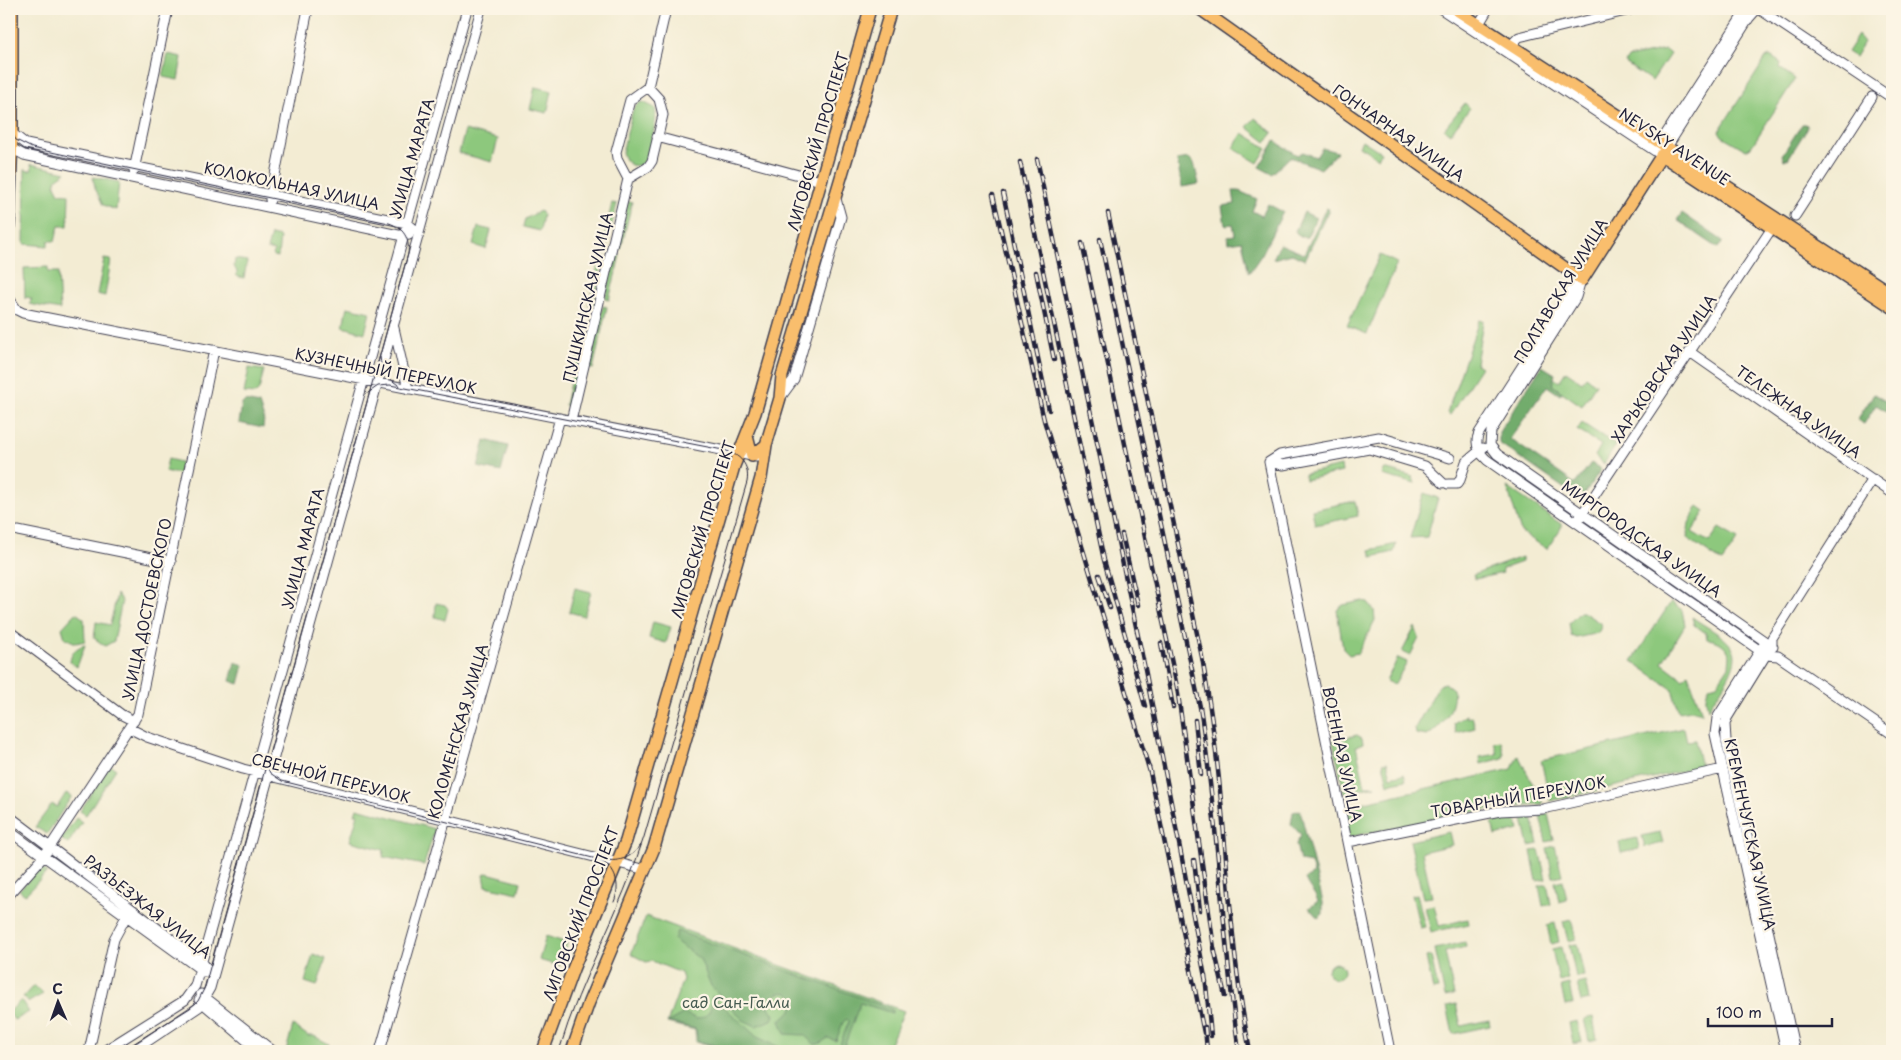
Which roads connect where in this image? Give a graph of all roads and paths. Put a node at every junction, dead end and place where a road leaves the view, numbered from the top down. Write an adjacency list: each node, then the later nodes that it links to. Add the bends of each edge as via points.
1 (12, 9): 23 (main road)
2 (168, 9): 27 (street)
3 (308, 9): 33 (street)
4 (467, 9): 37 (street, УЛИЦА МАРАТА)
5 (481, 9): 40 (street, УЛИЦА МАРАТА)
6 (666, 9): 20 (street, ПУШКИНСКАЯ УЛИЦА)
7 (870, 9): 18 (main road, ЛИГОВСКИЙ ПРОСПЕКТ)
8 (891, 9): 19 (main road)
9 (1200, 9): 42 (main road, ГОНЧАРНАЯ УЛИЦА)
10 (1442, 9): 17 (street, NEVSKY AVENUE)
11 (1455, 9): 16 (main road, NEVSKY AVENUE)
12 (1488, 9): 16 (street)
13 (1634, 9): 17 (street, via 1519,37)
14 (1747, 9): 25 (street, ПОЛТАВСКАЯ УЛИЦА)
15 (1758, 9): 22 (street); 25 (street, ПОЛТАВСКАЯ УЛИЦА)
16 (1479, 24): 17 (main road, NEVSKY AVENUE)
17 (1508, 48): 25 (main road, NEVSKY AVENUE)
18 (859, 49): 19 (main road); 32 (main road, ЛИГОВСКИЙ ПРОСПЕКТ)
19 (878, 54): 58 (main road, via 782,376 780,398 766,445)
20 (647, 90): 24 (street, via 662,107); 28 (street, ПУШКИНСКАЯ УЛИЦА, via 630,100 627,107 616,152)
21 (1872, 97): 36 (street)
22 (1892, 98)
23 (12, 133): 26 (main road); 27 (street, КОЛОКОЛЬНАЯ УЛИЦА, via 26,144)
24 (657, 137): 29 (street, via 652,161); 32 (street)
25 (1663, 148): 39 (main road, NEVSKY AVENUE); 42 (main road, ПОЛТАВСКАЯ УЛИЦА); 43 (main road, NEVSKY AVENUE)
26 (10, 149): 30 (street, КОЛОКОЛЬНАЯ УЛИЦА); 35 (main road)
27 (135, 166): 30 (street); 33 (street, КОЛОКОЛЬНАЯ УЛИЦА)
28 (625, 169): 29 (street); 31 (street, ПУШКИНСКАЯ УЛИЦА)
29 (637, 172): 31 (street)
30 (132, 179): 34 (street, КОЛОКОЛЬНАЯ УЛИЦА)
31 (628, 179): 53 (street, ПУШКИНСКАЯ УЛИЦА)
32 (821, 181): 54 (main road, ЛИГОВСКИЙ ПРОСПЕКТ)
33 (271, 195): 34 (street); 37 (street, КОЛОКОЛЬНАЯ УЛИЦА)
34 (269, 207): 41 (street, КОЛОКОЛЬНАЯ УЛИЦА)
35 (9, 216): 38 (main road)
36 (1795, 216)
37 (407, 223): 40 (street, КОЛОКОЛЬНАЯ УЛИЦА); 41 (street, УЛИЦА МАРАТА)
38 (9, 225)
39 (1772, 228): 45 (main road, NEVSKY AVENUE); 48 (street, ХАРЬКОВСКАЯ УЛИЦА)
40 (419, 233): 41 (street, КОЛОКОЛЬНАЯ УЛИЦА); 46 (street, УЛИЦА МАРАТА)
41 (403, 236): 49 (street, УЛИЦА МАРАТА)
42 (1580, 278): 55 (street, ПОЛТАВСКАЯ УЛИЦА, via 1576,297 1491,431); 56 (street, ПОЛТАВСКАЯ УЛИЦА, via 1478,433)
43 (1892, 294)
44 (9, 298): 47 (street, КУЗНЕЧНЫЙ ПЕРЕУЛОК, via 23,313)
45 (1892, 307)
46 (394, 326): 50 (street, УЛИЦА МАРАТА); 51 (street, УЛИЦА МАРАТА)
47 (214, 350): 49 (street, КУЗНЕЧНЫЙ ПЕРЕУЛОК); 66 (street, УЛИЦА ДОСТОЕВСКОГО)
48 (1690, 352): 61 (street, ТЕЛЕЖНАЯ УЛИЦА); 63 (street, ХАРЬКОВСКАЯ УЛИЦА)
49 (363, 380): 50 (street, КУЗНЕЧНЫЙ ПЕРЕУЛОК); 74 (street, УЛИЦА МАРАТА)
50 (378, 383): 51 (street, КУЗНЕЧНЫЙ ПЕРЕУЛОК); 75 (street, УЛИЦА МАРАТА)
51 (408, 389): 52 (street, КУЗНЕЧНЫЙ ПЕРЕУЛОК)
52 (560, 418): 53 (street, КУЗНЕЧНЫЙ ПЕРЕУЛОК); 77 (street, КОЛОМЕНСКАЯ УЛИЦА)
53 (572, 421): 57 (street, КУЗНЕЧНЫЙ ПЕРЕУЛОК)
54 (747, 436): 57 (main road, ЛИГОВСКИЙ ПРОСПЕКТ); 58 (main road)
55 (1489, 443): 56 (street); 63 (street, МИРГОРОДСКАЯ УЛИЦА, via 1497,454)
56 (1479, 451): 60 (street); 64 (street, МИРГОРОДСКАЯ УЛИЦА, via 1490,463)
57 (740, 454): 58 (street, КУЗНЕЧНЫЙ ПЕРЕУЛОК); 82 (main road, ЛИГОВСКИЙ ПРОСПЕКТ)
58 (758, 457): 83 (main road, via 759,485)
59 (1269, 462): 60 (street, via 1280,455 1375,437); 60 (street, via 1283,465 1369,449 1424,466 1445,483 1456,484); 79 (street, ВОЕННАЯ УЛИЦА)
60 (1466, 462)
61 (1873, 480): 62 (street, ТЕЛЕЖНАЯ УЛИЦА); 68 (street, КРЕМЕНЧУГСКАЯ УЛИЦА)
62 (1892, 493)
63 (1583, 513): 64 (street, ХАРЬКОВСКАЯ УЛИЦА); 68 (street, МИРГОРОДСКАЯ УЛИЦА)
64 (1576, 523): 69 (street, МИРГОРОДСКАЯ УЛИЦА)
65 (18, 531): 66 (street)
66 (171, 562): 71 (street, УЛИЦА ДОСТОЕВСКОГО, via 141,702)
67 (9, 631): 71 (street, СВЕЧНОЙ ПЕРЕУЛОК)
68 (1770, 641): 69 (street, КРЕМЕНЧУГСКАЯ УЛИЦА); 70 (street, МИРГОРОДСКАЯ УЛИЦА)
69 (1763, 653): 70 (street, МИРГОРОДСКАЯ УЛИЦА); 73 (street, КРЕМЕНЧУГСКАЯ УЛИЦА, via 1717,718 1715,734); 100 (street, КРЕМЕНЧУГСКАЯ УЛИЦА, via 1727,718 1724,730)
70 (1778, 656): 72 (street, МИРГОРОДСКАЯ УЛИЦА)
71 (131, 725): 74 (street, СВЕЧНОЙ ПЕРЕУЛОК, via 147,737); 80 (street, УЛИЦА ДОСТОЕВСКОГО)
72 (1892, 734)
73 (1723, 769): 79 (street, ТОВАРНЫЙ ПЕРЕУЛОК, via 1543,809 1500,811); 99 (street, КРЕМЕНЧУГСКАЯ УЛИЦА)
74 (255, 772): 75 (street, СВЕЧНОЙ ПЕРЕУЛОК); 86 (street, УЛИЦА МАРАТА)
75 (269, 775): 77 (street, СВЕЧНОЙ ПЕРЕУЛОК); 87 (street, УЛИЦА МАРАТА)
76 (9, 816): 80 (street, РАЗЪЕЗЖАЯ УЛИЦА)
77 (446, 820): 82 (street, СВЕЧНОЙ ПЕРЕУЛОК); 95 (street, КОЛОМЕНСКАЯ УЛИЦА)
78 (9, 831): 81 (street, РАЗЪЕЗЖАЯ УЛИЦА)
79 (1348, 842): 98 (street, ВОЕННАЯ УЛИЦА)
80 (50, 847): 81 (street, УЛИЦА ДОСТОЕВСКОГО); 85 (street, РАЗЪЕЗЖАЯ УЛИЦА)
81 (44, 856): 84 (street, УЛИЦА ДОСТОЕВСКОГО); 85 (street, РАЗЪЕЗЖАЯ УЛИЦА)
82 (618, 863): 83 (street, СВЕЧНОЙ ПЕРЕУЛОК); 96 (main road, ЛИГОВСКИЙ ПРОСПЕКТ, via 573,969)
83 (646, 870): 97 (main road, via 593,993)
84 (9, 895)
85 (128, 912): 86 (street, РАЗЪЕЗЖАЯ УЛИЦА); 90 (street, via 114,938)
86 (201, 966): 87 (street, РАЗЪЕЗЖАЯ УЛИЦА); 88 (street, УЛИЦА МАРАТА)
87 (213, 976): 89 (street, УЛИЦА МАРАТА)
88 (193, 990): 89 (street); 91 (street, УЛИЦА МАРАТА, via 185,1000)
89 (204, 1000): 92 (street); 93 (street); 94 (street)
90 (88, 1051)
91 (104, 1051)
92 (133, 1051)
93 (259, 1051)
94 (273, 1051)
95 (380, 1051)
96 (543, 1051)
97 (572, 1051)
98 (1390, 1051)
99 (1786, 1051)
100 (1795, 1051)

